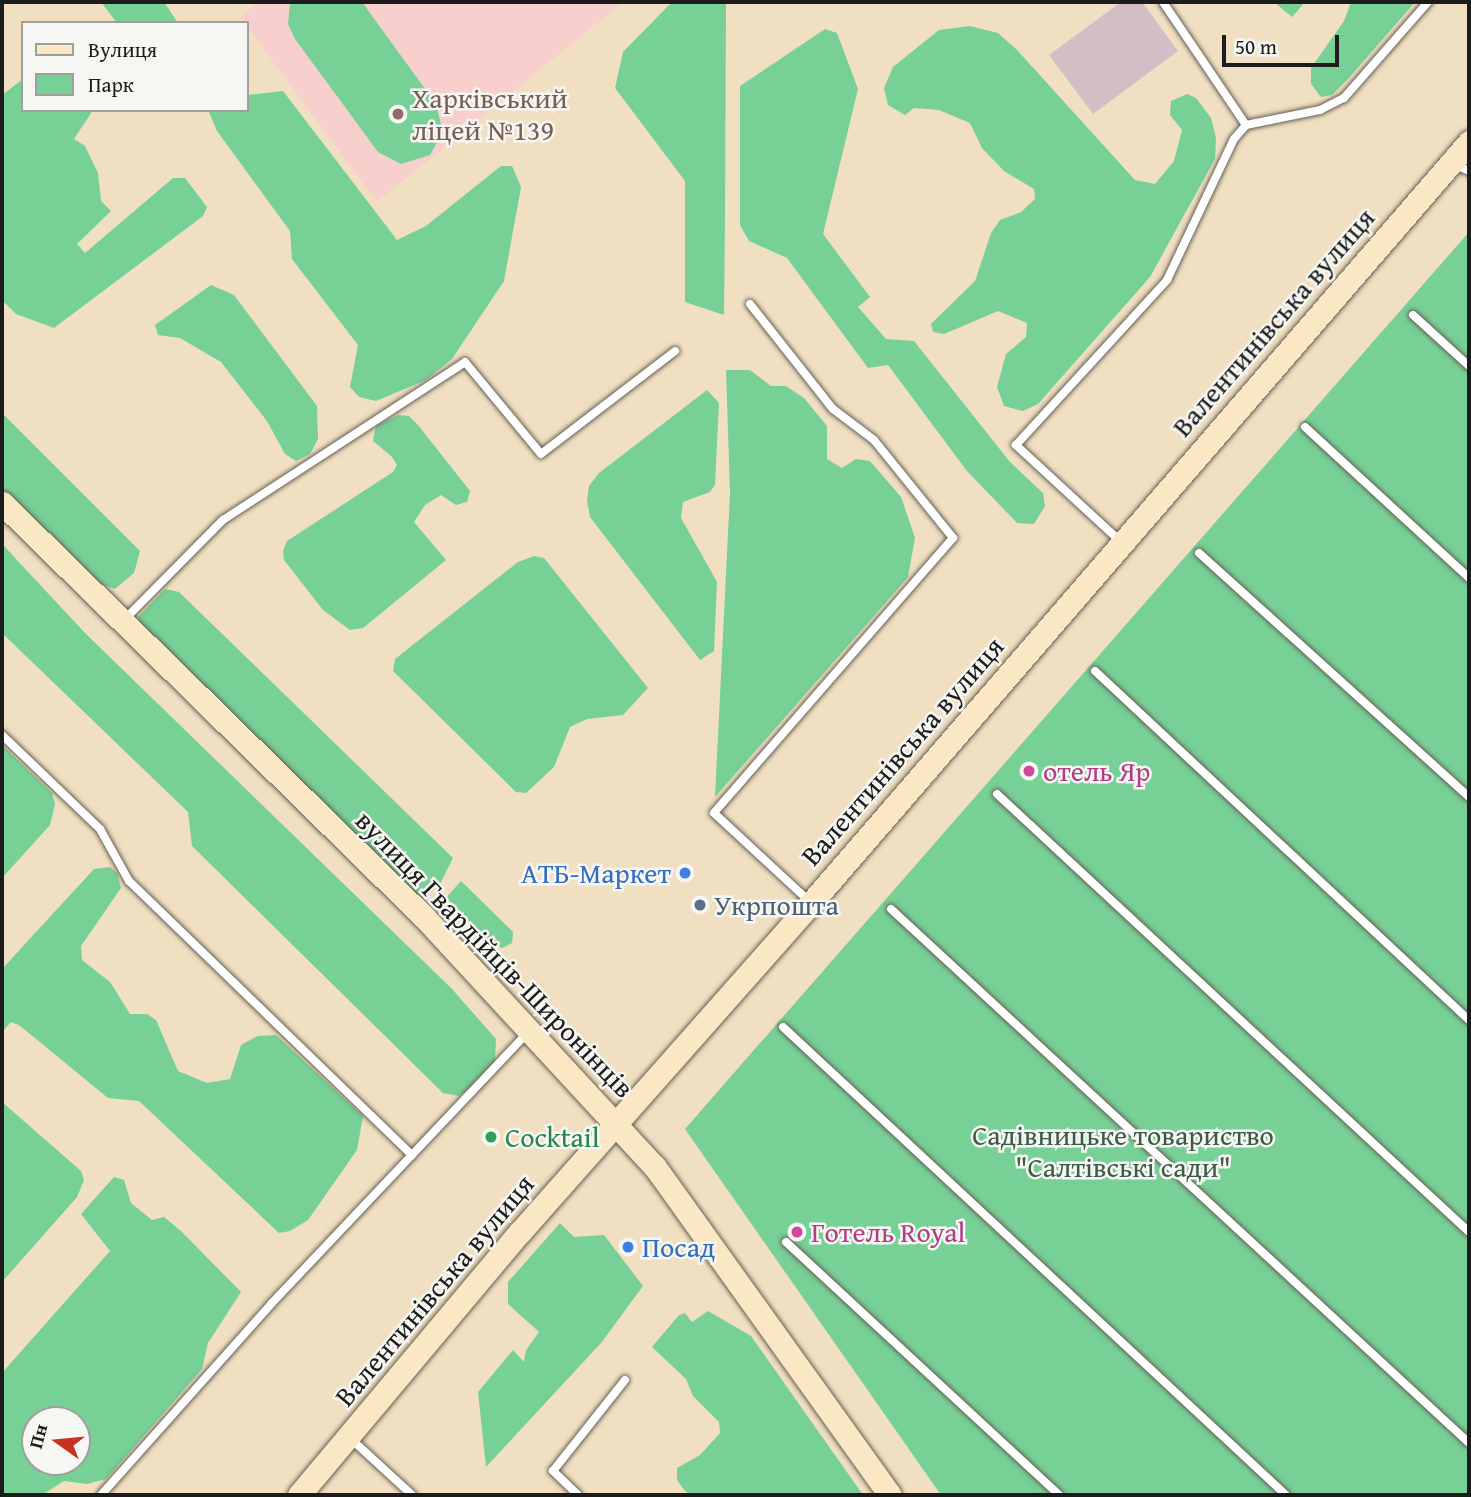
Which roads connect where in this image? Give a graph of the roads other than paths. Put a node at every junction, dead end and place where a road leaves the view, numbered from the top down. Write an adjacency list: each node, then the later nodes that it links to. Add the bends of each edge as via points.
1 (1163, 2): 3 (lane)
2 (1428, 2): 3 (lane, via 1333,106)
3 (1246, 125): 12 (lane, via 1234,139 1167,280 1016,445)
4 (1469, 142): 5 (street, Валентинівська вулиця)
5 (1460, 167): 12 (street, Валентинівська вулиця)
6 (750, 304): 20 (lane, via 833,409 874,440 953,538 714,813)
7 (1413, 315): 9 (lane)
8 (675, 351): 15 (lane, via 541,454 465,362 223,520)
9 (1469, 366)
10 (1305, 427): 14 (lane)
11 (2, 503): 15 (street, вулиця Гвардійців-Широнінців)
12 (1122, 542): 20 (street, Валентинівська вулиця)
13 (1199, 553): 19 (lane)
14 (1469, 578)
15 (122, 622): 24 (street, вулиця Гвардійців-Широнінців, via 424,917)
16 (1095, 671): 22 (lane)
17 (2, 734): 26 (lane, via 100,829 129,881)
18 (997, 794): 27 (lane)
19 (1469, 797)
20 (811, 903): 25 (street, Валентинівська вулиця)
21 (891, 909): 31 (lane)
22 (1469, 1020)
23 (783, 1027): 38 (lane)
24 (529, 1030): 25 (street, вулиця Гвардійців-Широнінців); 26 (lane)
25 (616, 1123): 30 (street, Валентинівська вулиця); 36 (street, вулиця Гвардійців-Широнінців, via 702,1230)
26 (412, 1155): 32 (lane)
27 (1469, 1232)
28 (786, 1242): 37 (lane)
29 (625, 1380): 35 (lane, via 552,1471)
30 (349, 1437): 33 (street, Валентинівська вулиця); 34 (lane)
31 (1469, 1443)
32 (101, 1495)
33 (299, 1495)
34 (412, 1495)
35 (578, 1495)
36 (890, 1495)
37 (1059, 1495)
38 (1286, 1495)

